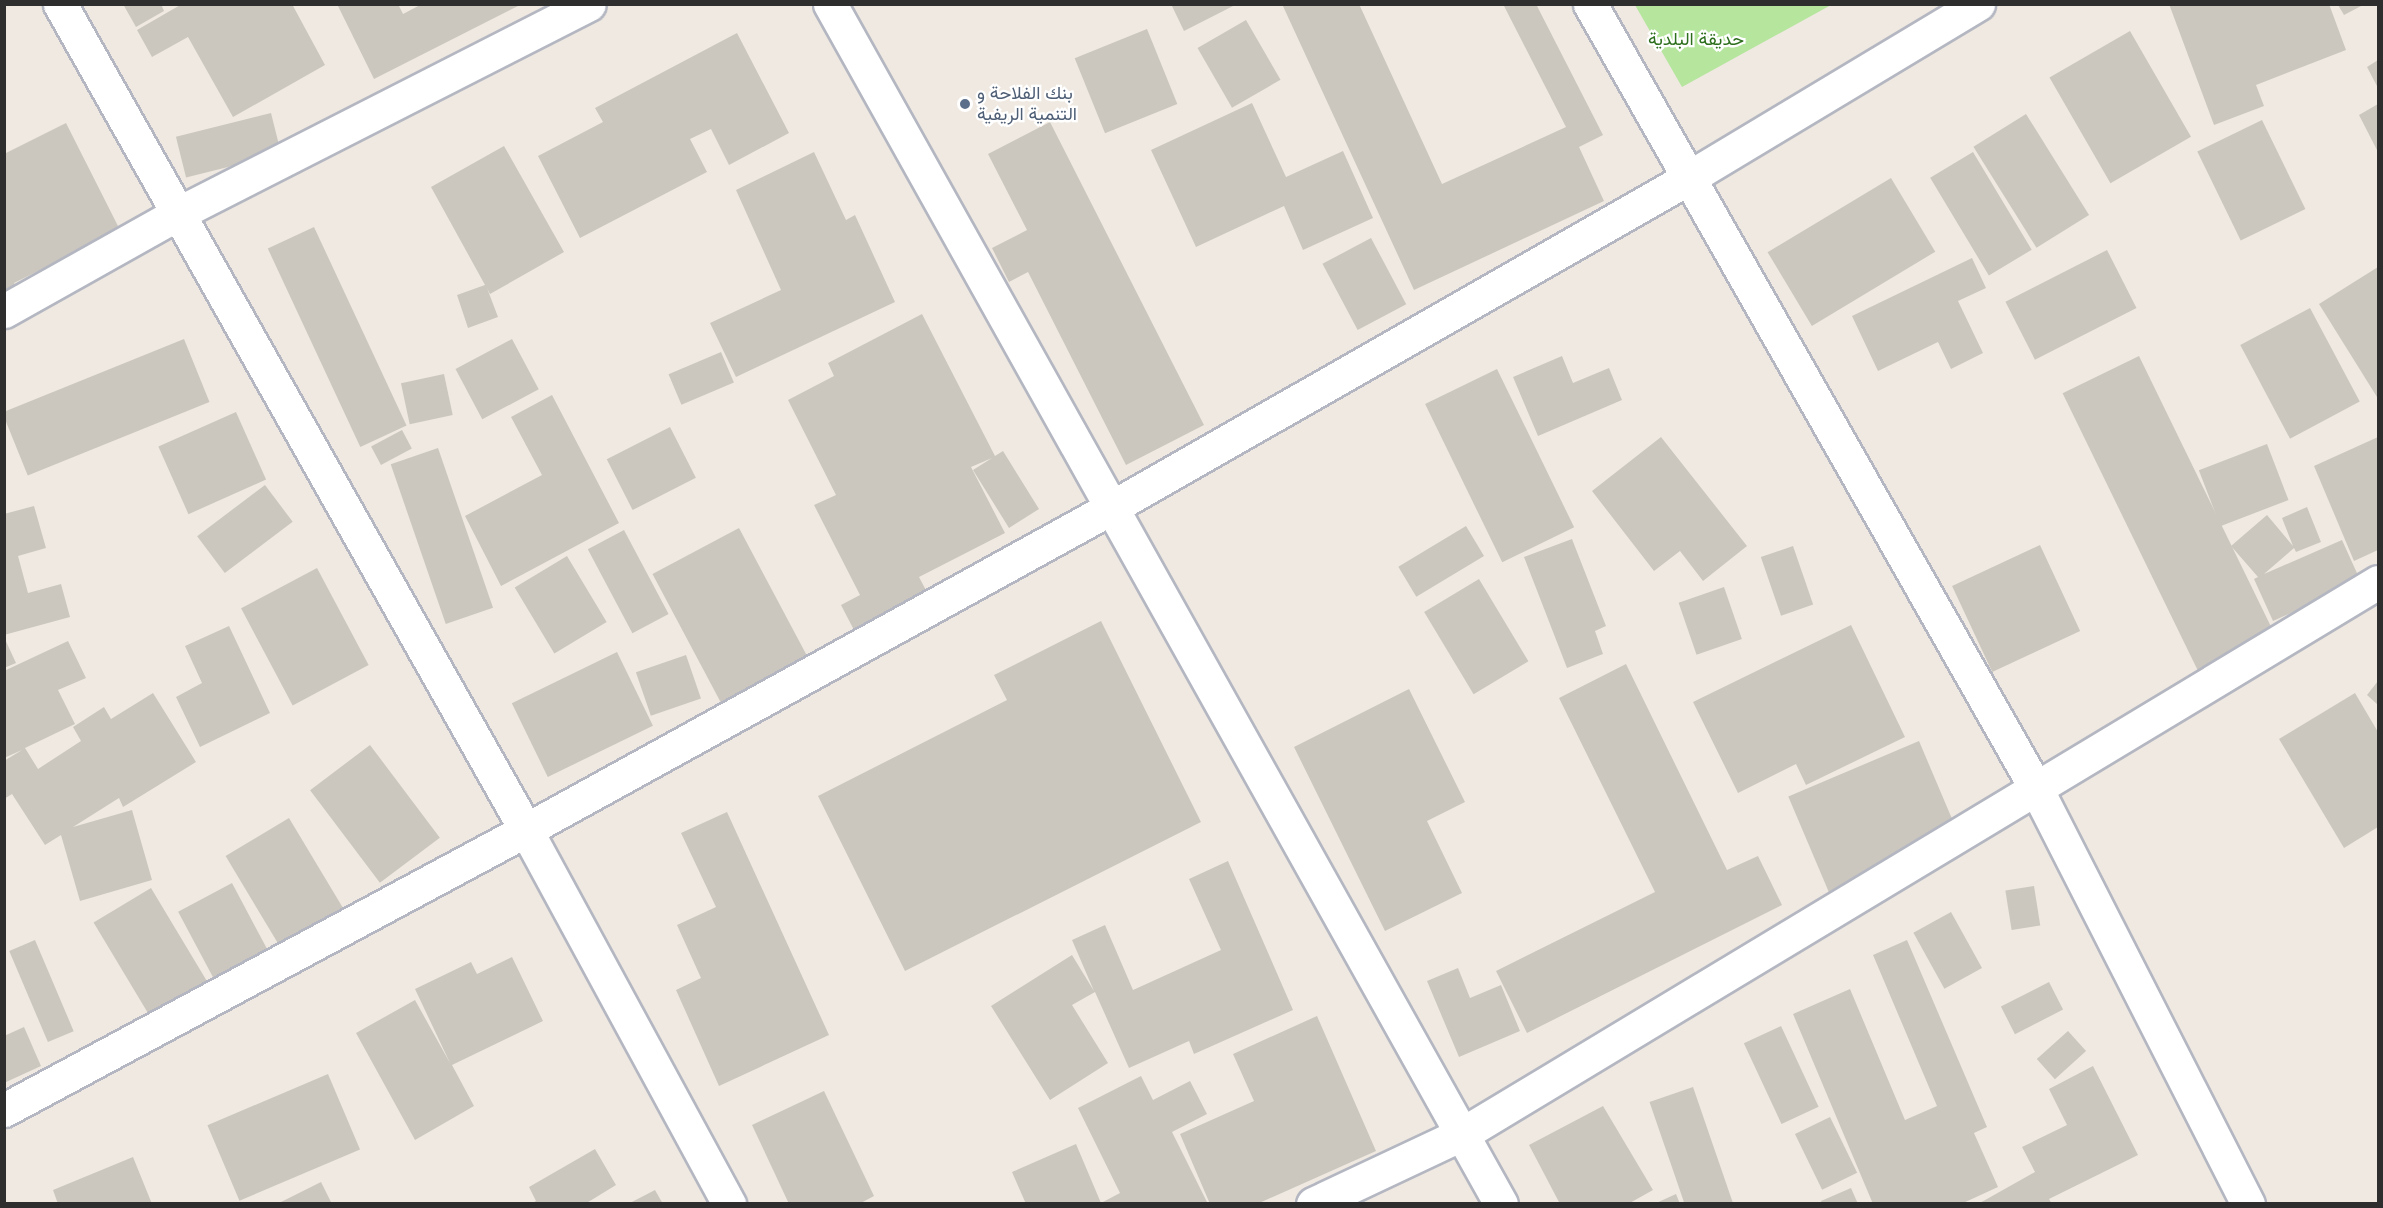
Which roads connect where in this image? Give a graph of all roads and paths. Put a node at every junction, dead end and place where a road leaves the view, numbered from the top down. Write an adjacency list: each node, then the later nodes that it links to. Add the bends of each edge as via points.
1 (60, 4): 7 (street)
2 (589, 4): 7 (street)
3 (830, 4): 9 (street)
4 (1590, 4): 6 (street)
5 (1978, 4): 6 (street)
6 (1690, 177): 9 (street); 11 (street)
7 (177, 214): 8 (street); 12 (street)
8 (4, 311)
9 (1109, 509): 12 (street); 14 (street)
10 (2379, 582): 11 (street)
11 (2037, 790): 14 (street); 18 (street)
12 (526, 830): 13 (street); 15 (street)
13 (4, 1110)
14 (1464, 1133): 16 (street); 17 (street)
15 (729, 1203)
16 (1313, 1203)
17 (1501, 1203)
18 (2247, 1203)

